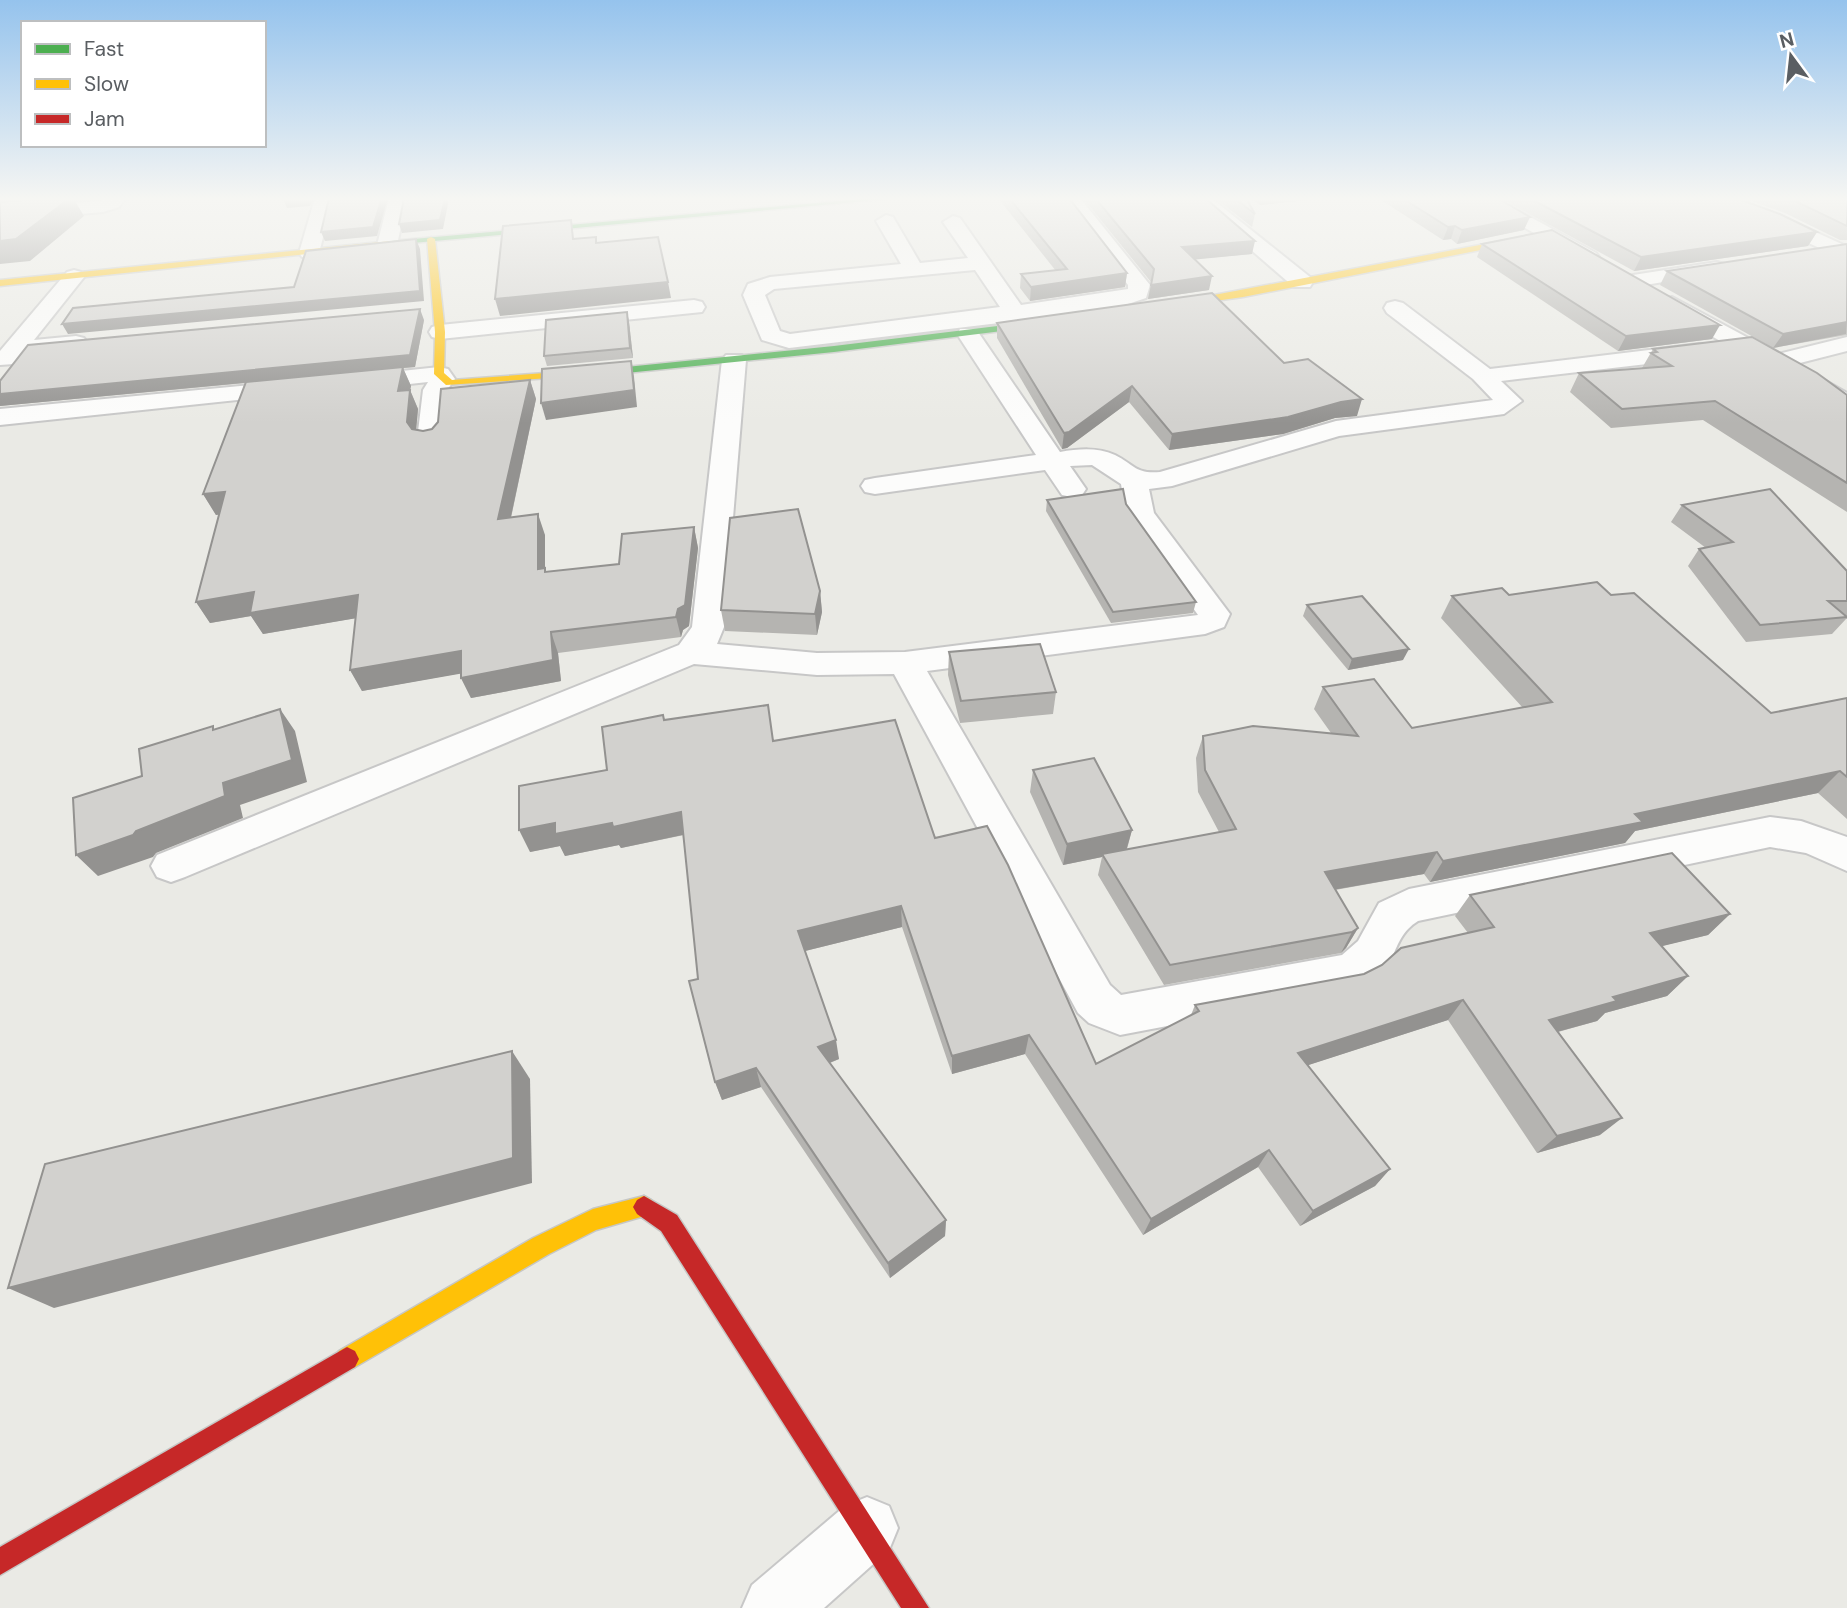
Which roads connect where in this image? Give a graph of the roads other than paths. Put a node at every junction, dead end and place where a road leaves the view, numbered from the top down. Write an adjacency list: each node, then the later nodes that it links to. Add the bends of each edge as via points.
1 (104, 273): 10 (street)
2 (434, 273): 18 (street)
3 (883, 273): 17 (street, via 770,284 756,289 754,295 770,335 789,341)
4 (989, 273): 17 (street)
5 (1128, 273): 17 (street, via 1140,289 1125,298)
6 (1291, 273): 12 (street)
7 (1348, 273): 12 (street)
8 (1619, 273): 11 (street)
9 (1688, 273): 11 (street)
10 (74, 276): 13 (street); 23 (street)
11 (1633, 281): 22 (street)
12 (1302, 282): 19 (street)
13 (0, 283)
14 (694, 307): 18 (street)
15 (1395, 308): 27 (street)
16 (410, 312): 18 (street)
17 (1016, 314)
18 (439, 321): 26 (street)
19 (968, 334): 24 (street); 31 (street)
20 (96, 341): 23 (street)
21 (1847, 344): 25 (street)
22 (1746, 345): 25 (street); 27 (street)
23 (7, 358)
24 (734, 360): 26 (street, via 477,383 450,383); 35 (street, via 708,627)
25 (1776, 362): 28 (street)
26 (441, 377): 29 (street); 30 (street, via 435,390)
27 (1486, 377): 32 (street, via 1509,401 1505,406 1336,429 1162,480)
28 (1847, 402)
29 (0, 417)
30 (430, 440)
31 (1053, 461): 32 (street, via 1102,458); 33 (street); 34 (street)
32 (1135, 482): 36 (street, via 1140,514 1214,614 1213,620)
33 (875, 486)
34 (1072, 489)
35 (691, 653): 36 (street, via 817,664); 38 (street)
36 (905, 663): 37 (street, via 1094,999 1120,1015 1351,972 1373,954 1388,920 1409,906 1770,832 1820,841)
37 (1847, 855)
38 (171, 866)
39 (867, 1528): 40 (street, via 669,1223 645,1207 593,1220 541,1246); 41 (street); 42 (street)
40 (0, 1562)
41 (775, 1608)
42 (916, 1608)

